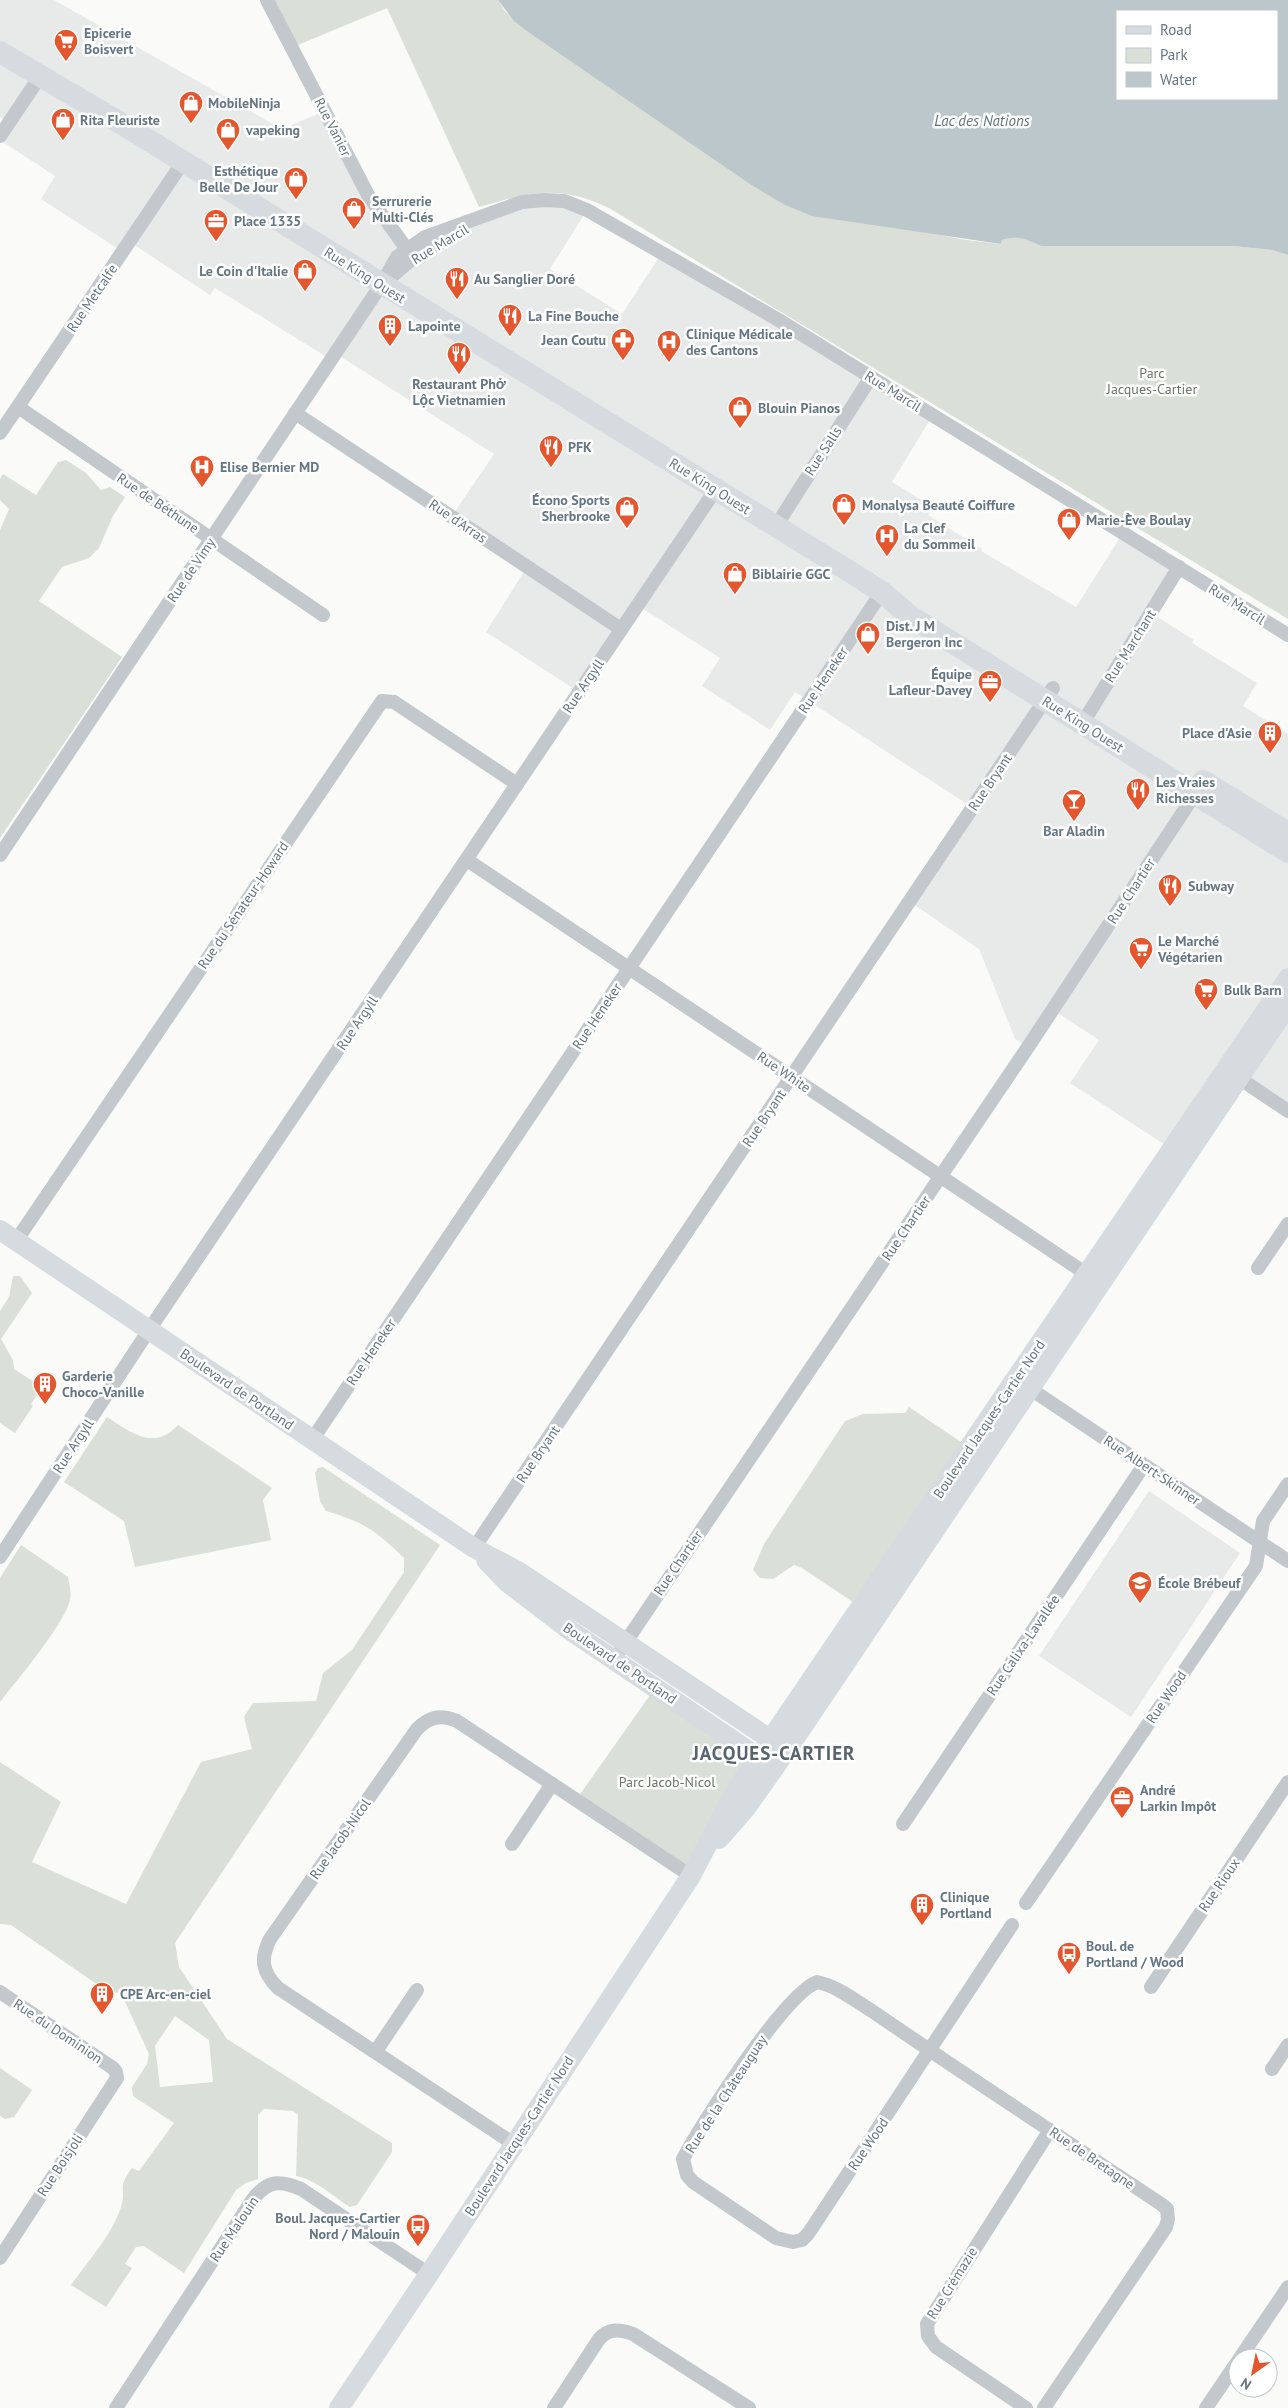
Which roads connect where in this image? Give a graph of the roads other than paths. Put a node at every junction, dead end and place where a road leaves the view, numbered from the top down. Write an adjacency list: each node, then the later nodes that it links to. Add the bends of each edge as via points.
1 (267, 0): 7 (street, Rue Vanier, via 368,195)
2 (0, 52): 3 (main road, Rue King Ouest)
3 (41, 75): 4 (street); 5 (main road, Rue King Ouest)
4 (0, 136)
5 (183, 162): 8 (main road, Rue King Ouest); 10 (street, Rue Metcalfe)
6 (483, 218): 7 (street, Rue Marcil, via 425,237); 8 (street, Rue Marcil, via 413,258); 9 (street, Rue Marcil, via 522,202 544,200 564,201 586,210 777,319)
7 (406, 248): 8 (street, Rue Marcil, via 391,265)
8 (381, 285): 11 (street, Rue de Vimy); 13 (main road, Rue King Ouest)
9 (871, 377): 14 (street, Rue Salls); 16 (street, Rue Marcil)
10 (18, 407): 12 (street, Rue Metcalfe); 15 (street, Rue de Béthune)
11 (295, 413): 15 (street, Rue de Vimy); 19 (street, Rue d'Arras)
12 (0, 433)
13 (716, 489): 14 (main road, Rue King Ouest); 19 (street, Rue Argyll)
14 (776, 526): 17 (main road, Rue King Ouest)
15 (212, 540): 18 (street, Rue de Béthune); 27 (street, Rue de Vimy)
16 (1179, 568): 20 (street, Rue Marcil); 22 (street, Rue Marchant)
17 (882, 592): 21 (main road, Rue King Ouest, via 910,616); 29 (street, Rue Heneker)
18 (323, 615)
19 (621, 629): 23 (street, Rue Argyll)
20 (1288, 635)
21 (1049, 694): 22 (main road, Rue King Ouest); 33 (street, Rue Bryant)
22 (1085, 717): 24 (main road, Rue King Ouest); 25 (main road, Rue King Ouest)
23 (517, 784): 28 (street, Rue Argyll); 37 (street, Rue du Sénateur-Howard, via 394,702 382,701)
24 (1195, 794): 26 (main road, Rue King Ouest); 35 (street, Rue Chartier)
25 (1288, 833)
26 (1288, 852)
27 (0, 855)
28 (467, 860): 29 (street, Rue White); 40 (street, Rue Argyll)
29 (628, 968): 33 (street, Rue White); 42 (street, Rue Heneker)
30 (1288, 978): 32 (main road, Boulevard Jacques-Cartier Nord)
31 (1288, 1005): 32 (main road, Boulevard Jacques-Cartier Nord)
32 (1232, 1074): 34 (street); 39 (main road, Boulevard Jacques-Cartier Nord)
33 (792, 1078): 35 (street, Rue White); 46 (street, Rue Bryant)
34 (1288, 1111)
35 (941, 1177): 39 (street, Rue White); 49 (street, Rue Chartier)
36 (1288, 1224): 38 (street)
37 (8, 1236): 40 (main road, Boulevard de Portland)
38 (1258, 1268)
39 (1094, 1279): 41 (main road, Boulevard Jacques-Cartier Nord)
40 (149, 1330): 42 (main road, Boulevard de Portland); 47 (street, Rue Argyll)
41 (1023, 1384): 43 (street, Rue Albert-Skinner); 51 (main road, Boulevard Jacques-Cartier Nord)
42 (312, 1440): 46 (main road, Boulevard de Portland)
43 (1144, 1465): 45 (street, Rue Albert-Skinner); 55 (street, Rue Calixa-Lavallée)
44 (1288, 1484): 45 (street, Rue Wood, via 1263,1521)
45 (1261, 1543): 48 (street, Rue Albert-Skinner); 58 (street, Rue Wood, via 1256,1566)
46 (474, 1548): 49 (main road, Boulevard de Portland, via 518,1571); 50 (main road, Boulevard de Portland, via 508,1583)
47 (0, 1557)
48 (1288, 1561)
49 (625, 1643): 50 (street, Rue Chartier); 51 (main road, Boulevard de Portland)
50 (614, 1660): 52 (main road, Boulevard de Portland)
51 (779, 1745): 52 (main road, Boulevard Jacques-Cartier Nord)
52 (766, 1762): 57 (main road, Boulevard Jacques-Cartier Nord, via 746,1808)
53 (1288, 1782): 61 (street, Rue Rioux)
54 (552, 1784): 56 (street); 57 (street, Rue Jacob-Nicol); 65 (street, Rue Jacob-Nicol, via 457,1721 440,1716 427,1720 417,1729 270,1939 263,1955 269,1979)
55 (902, 1824)
56 (512, 1844)
57 (695, 1870): 70 (main road, Boulevard Jacques-Cartier Nord)
58 (1026, 1903)
59 (1012, 1925): 66 (street, Rue Wood)
60 (817, 1982): 66 (street, Rue de Bretagne, via 836,1988); 71 (street, Rue de la Châteauguay, via 803,1991 754,2049 687,2152)
61 (1151, 1987)
62 (417, 1990): 65 (street)
63 (0, 1992): 68 (street, Rue du Dominion)
64 (1288, 2045): 67 (street)
65 (376, 2051): 70 (street, Rue Jacob-Nicol)
66 (931, 2051): 69 (street, Rue de Bretagne); 71 (street, Rue Wood, via 802,2240 793,2242 776,2238 692,2182)
67 (1272, 2069)
68 (116, 2072): 72 (street, Rue Boisjoli, via 114,2084)
69 (1050, 2130): 81 (street, Rue Crémazie, via 927,2324 928,2336 936,2347); 82 (street, Rue de Bretagne, via 1161,2204 1167,2209 1168,2219 1166,2227)
70 (514, 2144): 73 (main road, Boulevard Jacques-Cartier Nord)
71 (684, 2167)
72 (0, 2257)
73 (429, 2274): 77 (street, Rue Malouin, via 301,2189 279,2183 268,2185 253,2199); 78 (main road, Boulevard Jacques-Cartier Nord)
74 (1288, 2287): 75 (street)
75 (1246, 2348)
76 (1228, 2375): 83 (street)
77 (116, 2408)
78 (339, 2408)
79 (554, 2408): 80 (street, via 599,2339 614,2330 633,2334)
80 (749, 2408)
81 (1026, 2408)
82 (1044, 2408)
83 (1206, 2408)

